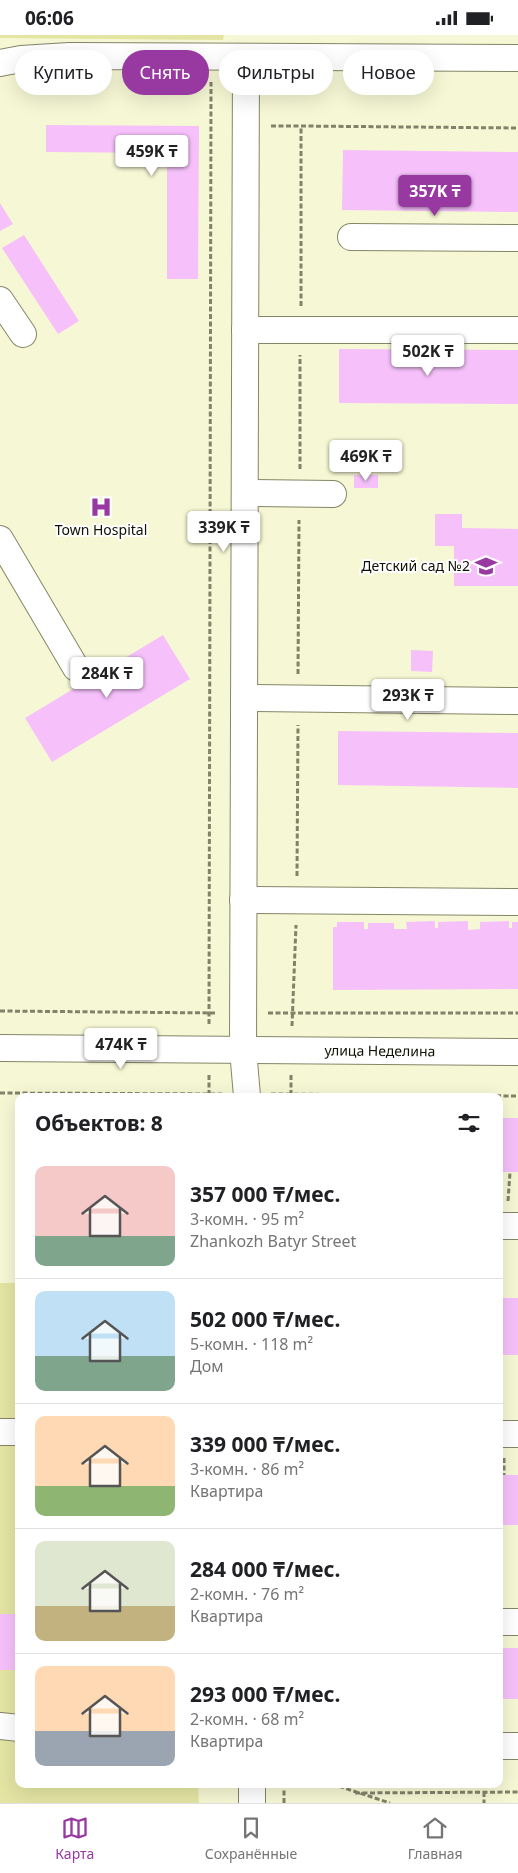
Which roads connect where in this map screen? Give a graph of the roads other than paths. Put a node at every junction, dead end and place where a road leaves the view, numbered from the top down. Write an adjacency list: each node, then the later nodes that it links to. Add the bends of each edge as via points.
1 (219, 57): 4 (street, via 69,56)
2 (333, 57): 3 (street)
3 (518, 58)
4 (0, 63)
5 (246, 95): 9 (street)
6 (351, 237): 7 (street)
7 (518, 238)
8 (0, 301): 11 (street)
9 (244, 330): 10 (street); 12 (street)
10 (518, 330)
11 (23, 334)
12 (244, 493): 13 (street); 16 (street)
13 (333, 494)
14 (2, 548): 15 (street)
15 (76, 668)
16 (244, 698): 17 (street); 18 (street)
17 (518, 701)
18 (243, 900): 19 (street); 21 (street)
19 (518, 902)
20 (0, 1048): 21 (street, улица Неделина)
21 (243, 1049): 22 (street, улица Неделина); 23 (street)
22 (518, 1053)
23 (247, 1093)
24 (503, 1226): 25 (street)
25 (518, 1226)
26 (0, 1432): 27 (street)
27 (15, 1432)
28 (503, 1434): 29 (street)
29 (518, 1434)
30 (503, 1622): 31 (street)
31 (518, 1622)
32 (0, 1726): 33 (street)
33 (15, 1728)
34 (503, 1746): 35 (street)
35 (518, 1746)
36 (252, 1788): 37 (street)
37 (252, 1803)

